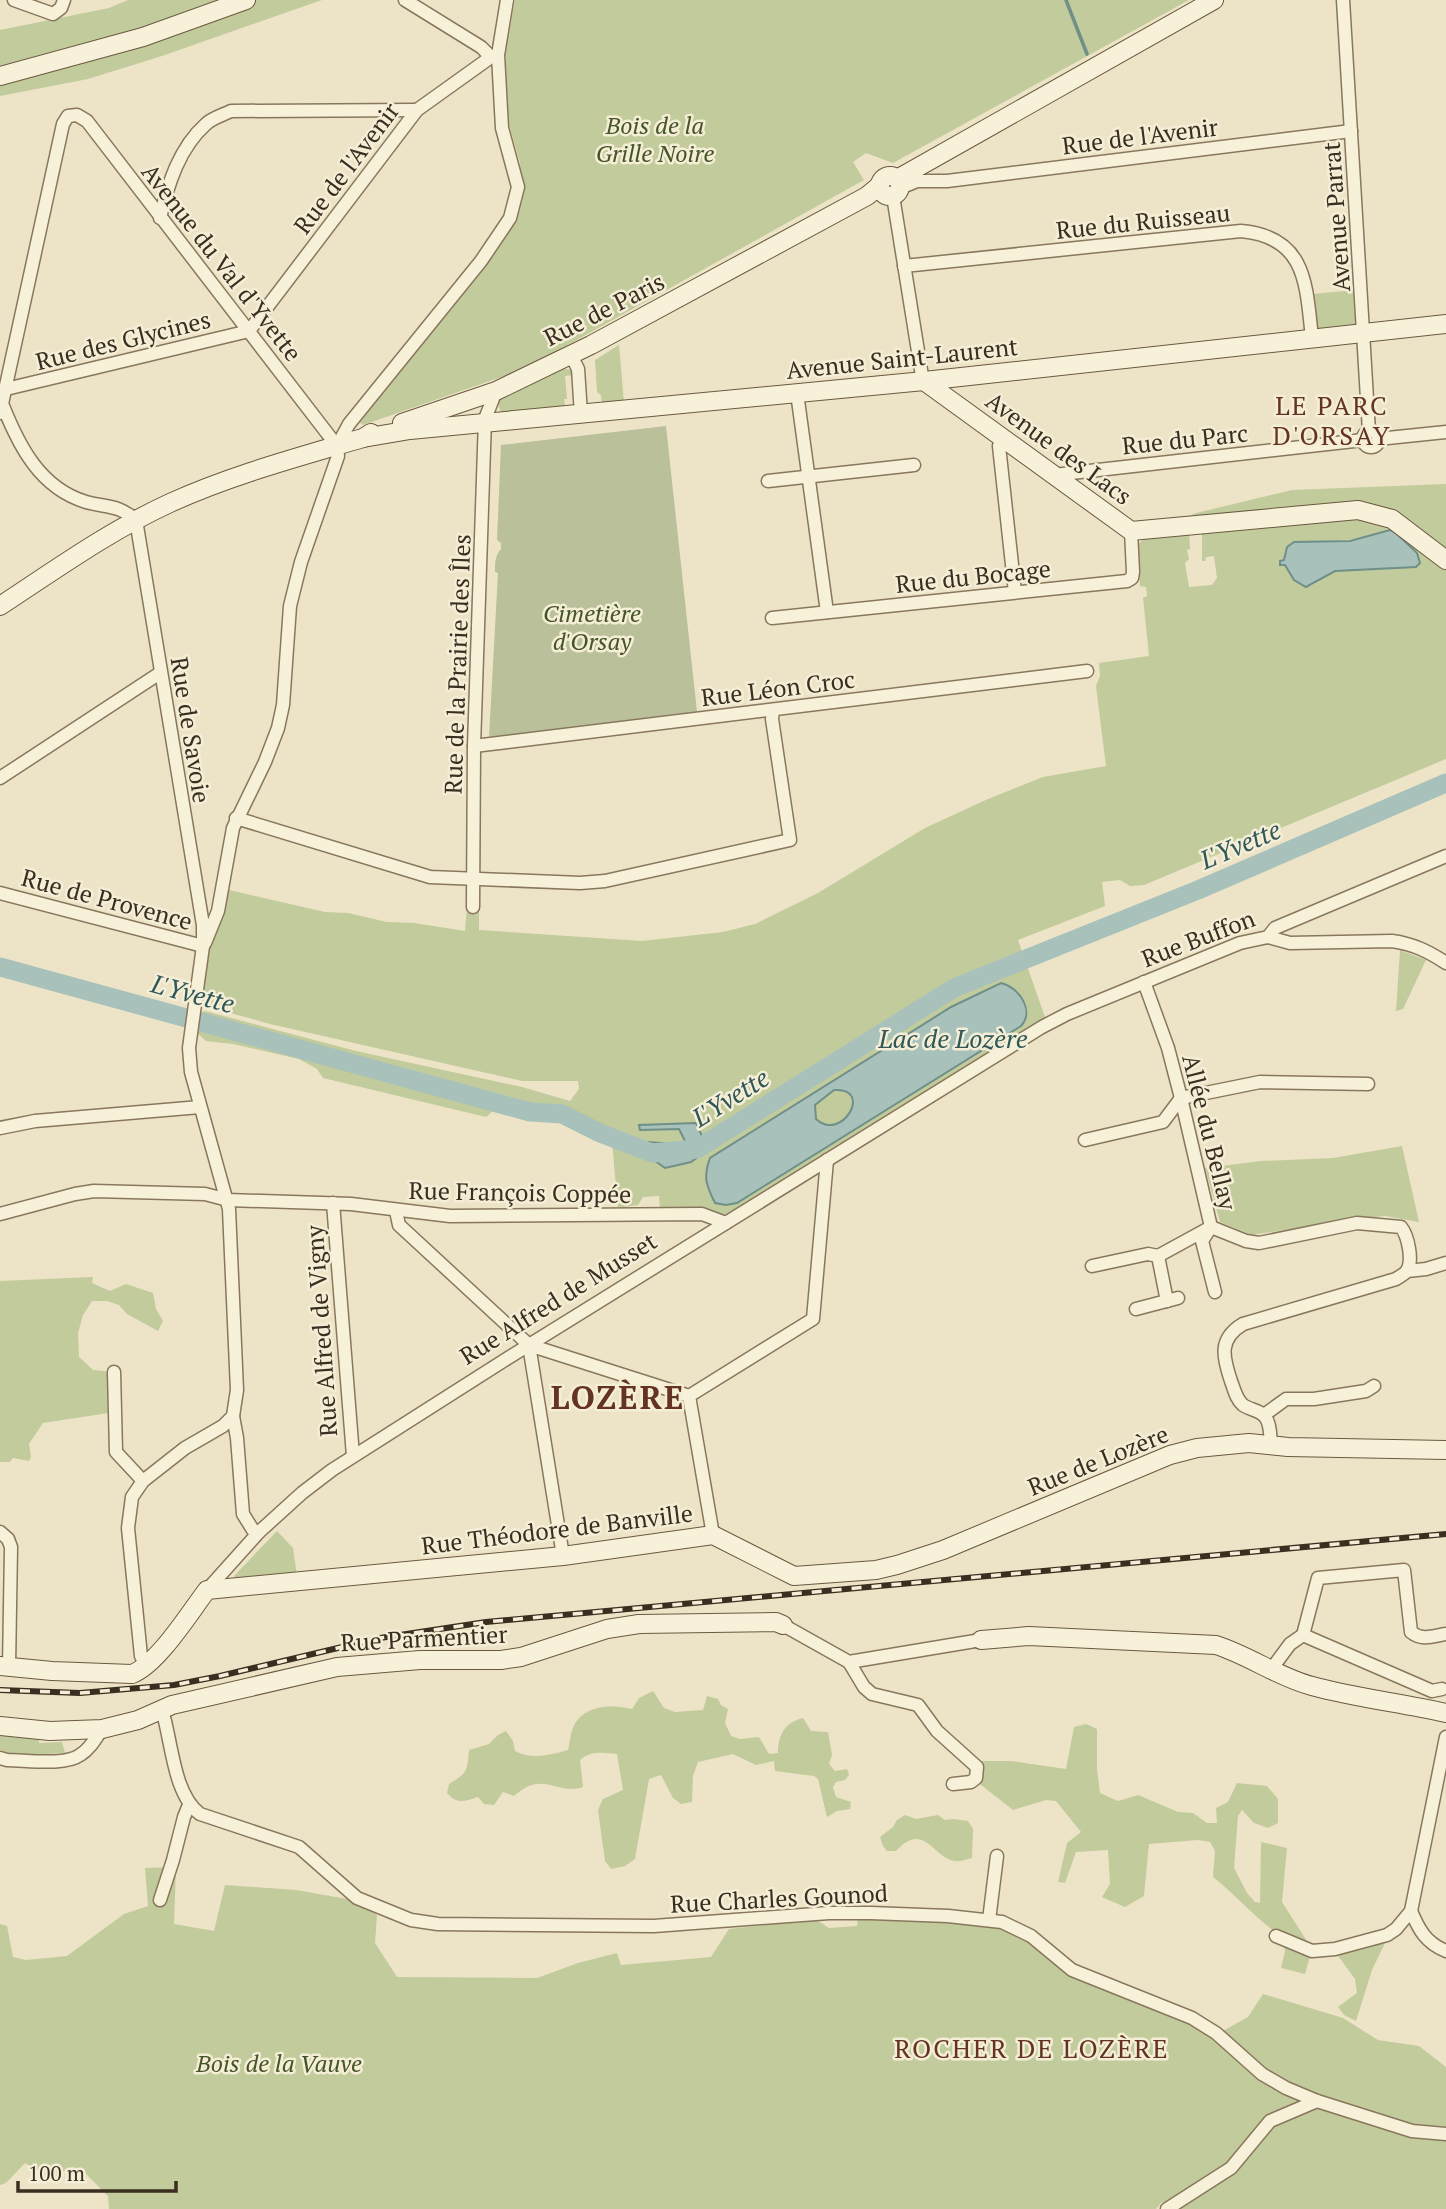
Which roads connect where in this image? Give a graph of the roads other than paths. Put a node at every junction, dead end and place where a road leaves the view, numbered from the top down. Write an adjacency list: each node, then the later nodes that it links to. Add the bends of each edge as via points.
1 (14, 0): 2 (street, via 53,13)
2 (64, 0)
3 (246, 0): 9 (street, via 143,37)
4 (405, 0): 8 (street)
5 (507, 0): 8 (street)
6 (1214, 0): 12 (street, Rue de Paris)
7 (1343, 0): 11 (street, Avenue Parrat)
8 (495, 56): 10 (street, Rue de l'Avenir); 34 (street, via 502,128 518,187 510,218 481,261 349,424)
9 (0, 76)
10 (416, 110): 15 (street, via 231,111 207,122 184,150); 18 (street, Rue de l'Avenir)
11 (1351, 131): 13 (street, Rue de l'Avenir); 19 (street, Avenue Parrat)
12 (920, 165): 13 (street); 14 (street, Rue de Paris)
13 (935, 181): 14 (street, Rue de l'Avenir)
14 (892, 187): 16 (street); 21 (street, Rue de Paris, via 867,196)
15 (160, 218): 18 (street, Avenue du Val d'Yvette); 23 (street, Avenue du Val d'Yvette, via 87,121 68,116)
16 (904, 266): 20 (street, Rue du Ruisseau, via 1257,233 1284,245 1299,265 1308,294); 22 (street)
17 (1446, 324): 19 (street, Avenue Saint-Laurent)
18 (248, 331): 23 (street, Rue des Glycines); 34 (street, Avenue du Val d'Yvette)
19 (1364, 332): 20 (street, Avenue Saint-Laurent); 32 (street, Avenue Parrat)
20 (1312, 338): 22 (street, Avenue Saint-Laurent)
21 (571, 355): 25 (street, Rue de Paris); 27 (street, via 578,372)
22 (924, 381): 24 (street, Avenue Saint-Laurent); 31 (street, Avenue des Lacs)
23 (6, 389): 26 (street)
24 (797, 393): 27 (street, Avenue Saint-Laurent); 37 (street)
25 (494, 397): 28 (street); 29 (street, Rue de la Prairie des Îles); 33 (street, Rue de Paris)
26 (1, 410): 39 (street, via 19,446 57,487 83,501 124,510)
27 (581, 414): 28 (street, Avenue Saint-Laurent)
28 (505, 421): 29 (street, Avenue Saint-Laurent)
29 (485, 423): 33 (street, Avenue Saint-Laurent); 49 (street, Rue de la Prairie des Îles)
30 (1446, 432): 32 (street, Rue du Parc)
31 (1002, 436): 36 (street, Avenue des Lacs); 42 (street, via 999,446)
32 (1370, 437): 36 (street, Rue du Parc)
33 (363, 438): 34 (street, Rue de Paris)
34 (337, 446): 39 (street, Rue de Paris, via 195,493); 51 (street, via 338,457 290,606 278,728)
35 (915, 465): 37 (street)
36 (1054, 475): 40 (street, Avenue des Lacs)
37 (807, 476): 38 (street); 44 (street)
38 (768, 481)
39 (136, 520): 43 (street, Rue de Paris); 47 (street, Rue de Savoie)
40 (1131, 531): 41 (street, Avenue des Lacs, via 1358,510 1404,526); 42 (street, Rue du Bocage, via 1133,572 1127,581)
41 (1446, 560)
42 (1015, 592): 44 (street, Rue du Bocage)
43 (0, 606)
44 (827, 612): 45 (street, Rue du Bocage)
45 (772, 618)
46 (1087, 671): 48 (street, Rue Léon Croc)
47 (160, 673): 50 (street); 57 (street, Rue de Savoie)
48 (773, 710): 49 (street, Rue Léon Croc); 53 (street, via 790,840 605,881)
49 (474, 746): 53 (street, Rue de la Prairie des Îles)
50 (0, 778)
51 (236, 818): 53 (street, via 430,877); 57 (street, via 218,911)
52 (1446, 856): 56 (street, Rue Buffon, via 1275,928)
53 (473, 878): 55 (street, Rue de la Prairie des Îles)
54 (0, 893): 57 (street, Rue de Provence)
55 (473, 907)
56 (1268, 937): 58 (street, via 1290,943 1409,943); 59 (street, Rue Buffon, via 1240,943)
57 (203, 946): 63 (street, via 190,1032 191,1072)
58 (1446, 963)
59 (1144, 982): 60 (street, Rue Buffon); 62 (street, Allée du Bellay)
60 (1042, 1027): 66 (street, Rue Alfred de Musset)
61 (1368, 1084): 62 (street, via 1260,1082)
62 (1181, 1098): 65 (street, via 1163,1122); 72 (street, Allée du Bellay)
63 (200, 1107): 64 (street); 67 (street)
64 (1, 1125)
65 (1085, 1140)
66 (827, 1160): 71 (street, Rue Alfred de Musset); 82 (street, via 813,1319)
67 (228, 1200): 68 (street, Rue François Coppée); 70 (street, Rue François Coppée, via 205,1194 94,1191); 84 (street, via 237,1390)
68 (333, 1203): 69 (street, Rue François Coppée); 87 (street, Rue Alfred de Vigny)
69 (396, 1211): 71 (street, Rue François Coppée, via 498,1217 702,1214); 79 (street, via 399,1225)
70 (0, 1214)
71 (726, 1223): 79 (street, Rue Alfred de Musset)
72 (1211, 1227): 73 (street); 76 (street, via 1259,1243 1357,1223 1401,1227 1408,1244); 77 (street, Allée du Bellay, via 1202,1241)
73 (1158, 1256): 75 (street, via 1147,1254); 78 (street, via 1173,1300)
74 (1446, 1263): 76 (street)
75 (1093, 1266)
76 (1407, 1271): 83 (street, via 1396,1279 1234,1330 1224,1352 1235,1394 1244,1405)
77 (1215, 1292)
78 (1136, 1308)
79 (529, 1345): 82 (street); 87 (street, Rue Alfred de Musset); 93 (street)
80 (114, 1372): 88 (street, via 116,1452)
81 (1374, 1386): 83 (street, via 1314,1399 1286,1399)
82 (689, 1396): 91 (street)
83 (1265, 1415): 85 (street)
84 (233, 1416): 88 (street); 90 (street, via 243,1514)
85 (1271, 1444): 86 (street, Rue de Lozère); 92 (street, Rue de Lozère, via 1197,1448 1170,1455)
86 (1446, 1451)
87 (354, 1456): 90 (street, Rue Alfred de Musset, via 302,1493)
88 (143, 1481): 100 (street, via 132,1497 128,1528 141,1656)
89 (0, 1532): 101 (street, via 11,1547)
90 (259, 1532): 94 (street, Rue Alfred de Musset)
91 (713, 1535): 92 (street, Rue Théodore de Banville, via 794,1576 877,1570); 93 (street, Rue Théodore de Banville)
92 (943, 1549)
93 (563, 1556): 94 (street, Rue Théodore de Banville)
94 (207, 1590): 100 (street, Rue Alfred de Musset)
95 (783, 1625): 99 (street); 105 (street, Rue Parmentier, via 607,1629 521,1657 337,1667)
96 (1446, 1634): 97 (street, via 1424,1638 1411,1632 1404,1570 1318,1578)
97 (1303, 1635): 102 (street, via 1290,1644); 104 (street, via 1432,1691)
98 (981, 1640): 99 (street); 102 (street, via 1029,1636 1198,1643 1231,1650)
99 (849, 1662): 111 (street, via 872,1694 918,1705 937,1731 977,1767 971,1782)
100 (146, 1666): 101 (street, via 123,1675)
101 (5, 1667)
102 (1270, 1671): 106 (street, via 1312,1686)
103 (1446, 1675): 104 (street)
104 (1444, 1691)
105 (157, 1712): 108 (street, Rue Parmentier); 113 (street)
106 (1446, 1713)
107 (0, 1726): 108 (street, Rue Parmentier, via 50,1731)
108 (102, 1729): 110 (street, via 80,1756 68,1760)
109 (1446, 1737): 112 (street)
110 (0, 1758)
111 (953, 1784)
112 (1440, 1802): 116 (street)
113 (189, 1805): 115 (street); 117 (street, Rue Charles Gounod, via 200,1814 299,1847 357,1898 411,1920 438,1924 654,1926 829,1913)
114 (997, 1856): 117 (street)
115 (160, 1900)
116 (1410, 1912): 118 (street, via 1387,1934 1335,1949 1312,1951); 119 (street, via 1426,1939)
117 (989, 1920): 120 (street, Rue Charles Gounod, via 1020,1929 1072,1970 1192,2018 1268,2078)
118 (1276, 1936)
119 (1446, 1951)
120 (1317, 2101): 121 (street, Rue Charles Gounod, via 1412,2130); 122 (street, via 1270,2121 1231,2168)
121 (1446, 2134)
122 (1167, 2209)

